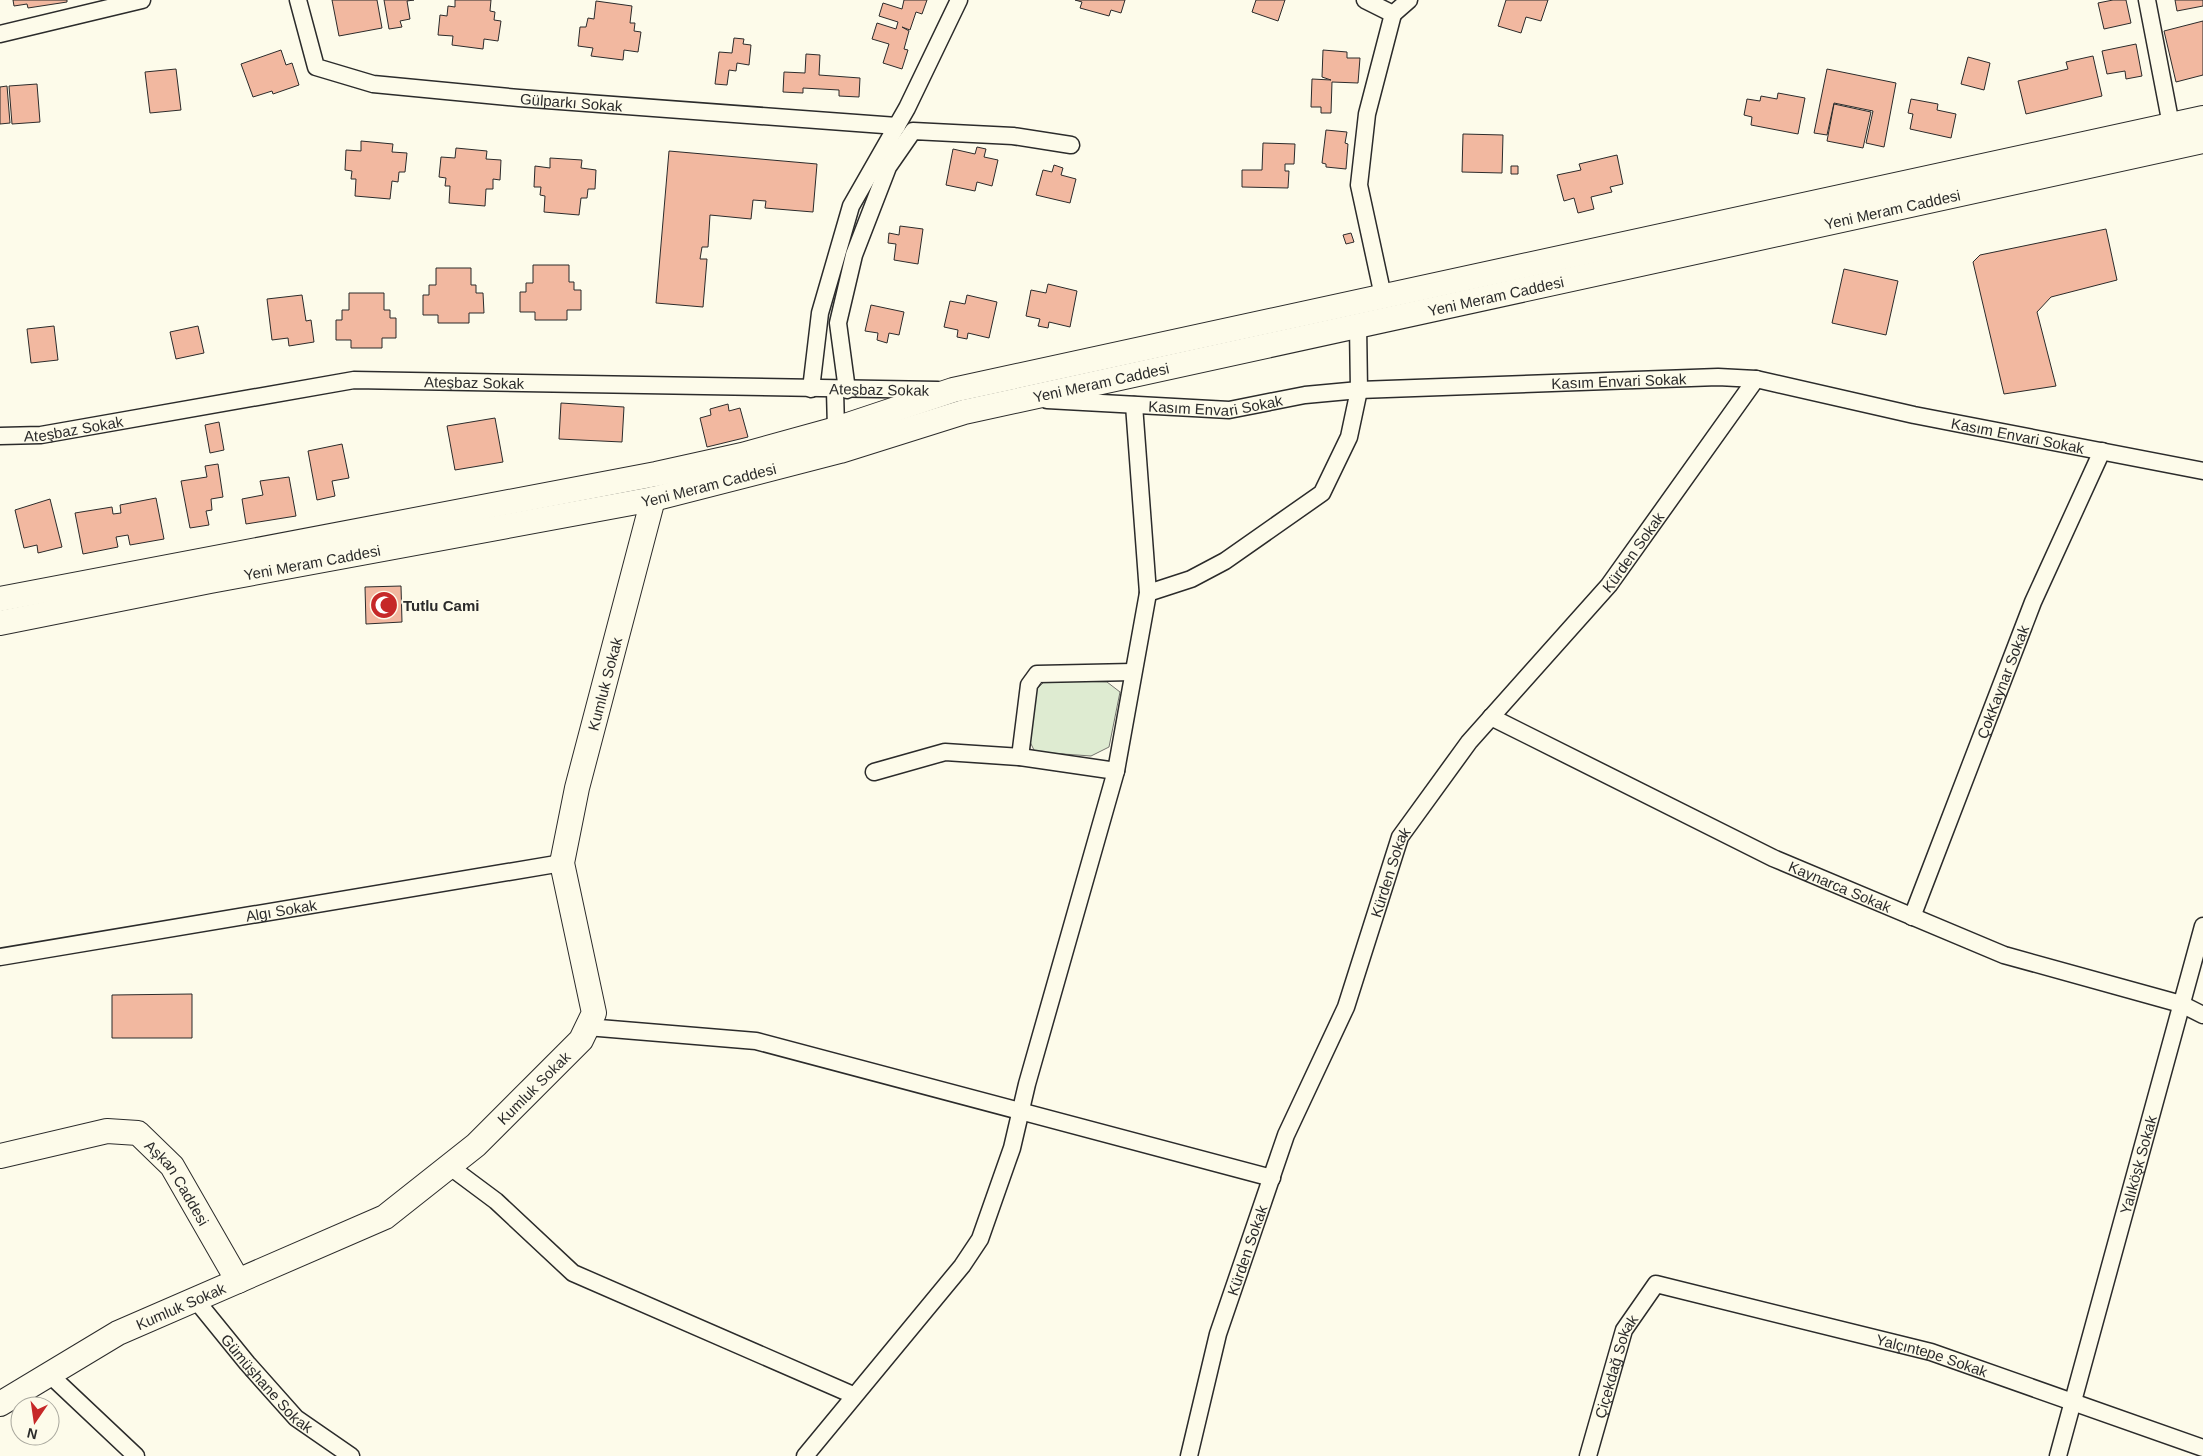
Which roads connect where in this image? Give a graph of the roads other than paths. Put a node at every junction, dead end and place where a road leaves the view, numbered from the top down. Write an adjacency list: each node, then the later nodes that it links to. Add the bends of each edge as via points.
1 (142, 0): 8 (street)
2 (298, 0): 11 (street, Gülparkı Sokak, via 316,67 373,84)
3 (959, 0): 11 (street)
4 (1365, 0): 7 (street)
5 (1409, 0): 7 (street)
6 (2147, 0): 10 (street)
7 (1393, 14): 14 (street, via 1367,114 1359,185)
8 (0, 34)
9 (2203, 118): 10 (main road, Yeni Meram Caddesi)
10 (2171, 125): 14 (main road, Yeni Meram Caddesi)
11 (897, 126): 17 (street, via 851,206 820,313)
12 (2203, 141): 15 (main road, Yeni Meram Caddesi)
13 (1071, 145): 18 (street, via 1013,136 913,131 888,167 854,255 838,323)
14 (1383, 296): 19 (main road, Yeni Meram Caddesi)
15 (1358, 324): 20 (street); 21 (main road, Yeni Meram Caddesi)
16 (1756, 379): 20 (street, Kasım Envari Sokak, via 1718,377); 25 (street, Kasım Envari Sokak, via 1914,415); 32 (street, Kürden Sokak, via 1608,585)
17 (811, 389): 18 (street, Ateşbaz Sokak); 24 (street, Ateşbaz Sokak, via 354,380 41,435)
18 (841, 390): 19 (street, Ateşbaz Sokak); 23 (street)
19 (952, 390): 23 (main road, Yeni Meram Caddesi)
20 (1359, 390): 22 (street, Kasım Envari Sokak, via 1305,395 1229,410); 28 (street, via 1349,437 1322,493 1225,561 1192,579)
21 (1027, 398): 22 (street, Kasım Envari Sokak); 27 (main road, Yeni Meram Caddesi, via 964,412 840,451)
22 (1134, 405): 28 (street)
23 (836, 429): 29 (main road, Yeni Meram Caddesi, via 656,474)
24 (0, 436)
25 (2102, 451): 26 (street, Kasım Envari Sokak); 37 (street, ÇokKaynar Sokak, via 2033,602)
26 (2203, 471)
27 (653, 499): 30 (main road, Yeni Meram Caddesi); 36 (main road, Kumluk Sokak, via 577,788)
28 (1148, 592): 31 (street)
29 (0, 599)
30 (0, 623)
31 (1133, 672): 33 (street, via 1037,674 1029,685); 34 (street)
32 (1491, 717): 37 (street, Kaynarca Sokak, via 1773,858); 46 (street, Kürden Sokak, via 1400,837 1346,1007 1286,1135)
33 (1020, 757): 34 (street); 35 (street, via 946,752)
34 (1116, 771): 43 (street)
35 (874, 772)
36 (562, 863): 39 (street, Algı Sokak); 42 (main road, Kumluk Sokak, via 594,1013)
37 (1912, 917): 40 (street, Kaynarca Sokak, via 2004,955)
38 (2203, 926): 40 (street, Yalıköşk Sokak)
39 (0, 957)
40 (2181, 1004): 41 (street, Kaynarca Sokak); 52 (street, Yalıköşk Sokak)
41 (2203, 1015)
42 (587, 1026): 43 (street, via 756,1041); 45 (main road, Kumluk Sokak, via 581,1040 476,1145)
43 (1021, 1112): 46 (street); 51 (street, via 980,1239 962,1266)
44 (0, 1156): 47 (main road, Aşkan Caddesi, via 107,1131 138,1133 172,1166)
45 (450, 1166): 47 (main road, Kumluk Sokak, via 385,1217); 51 (street, via 496,1201 573,1273)
46 (1272, 1178): 58 (street, Kürden Sokak, via 1218,1334)
47 (238, 1281): 49 (main road, Kumluk Sokak)
48 (1656, 1284): 52 (street, Yalçıntepe Sokak, via 1931,1352); 59 (street, Çiçekdağ Sokak, via 1624,1330)
49 (196, 1299): 50 (main road, Kumluk Sokak, via 118,1332); 56 (street, Gümüşhane Sokak, via 296,1418)
50 (50, 1374): 53 (main road, Kumluk Sokak); 55 (street)
51 (853, 1396): 57 (street)
52 (2073, 1402): 54 (street, Yalçıntepe Sokak); 60 (street, Yalıköşk Sokak)
53 (0, 1404)
54 (2203, 1448)
55 (136, 1456)
56 (351, 1456)
57 (805, 1456)
58 (1189, 1456)
59 (1588, 1456)
60 (2058, 1456)

